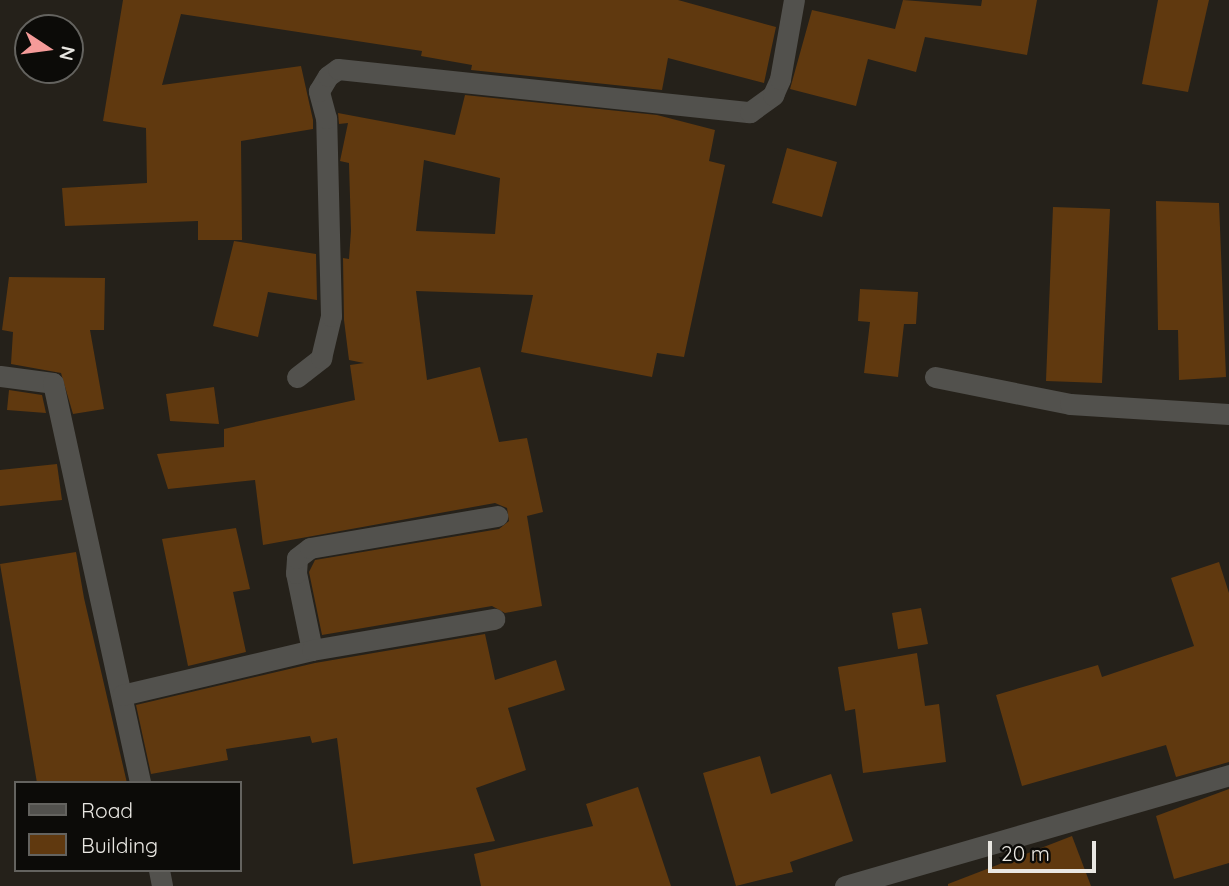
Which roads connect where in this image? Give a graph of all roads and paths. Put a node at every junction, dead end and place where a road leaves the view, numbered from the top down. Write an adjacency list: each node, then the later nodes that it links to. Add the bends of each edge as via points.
1 (794, 0): 3 (street, via 780,79 768,100 750,112 338,69 328,76 319,91 326,118 331,316 321,358)
2 (0, 376): 9 (street, via 53,383)
3 (297, 377)
4 (935, 377): 5 (street, via 1070,404)
5 (1229, 414)
6 (497, 516): 8 (street, via 310,548 297,558 296,573)
7 (494, 619): 8 (street)
8 (312, 650): 9 (street)
9 (122, 695): 11 (street)
10 (1229, 775): 12 (street)
11 (140, 781)
12 (845, 886)

